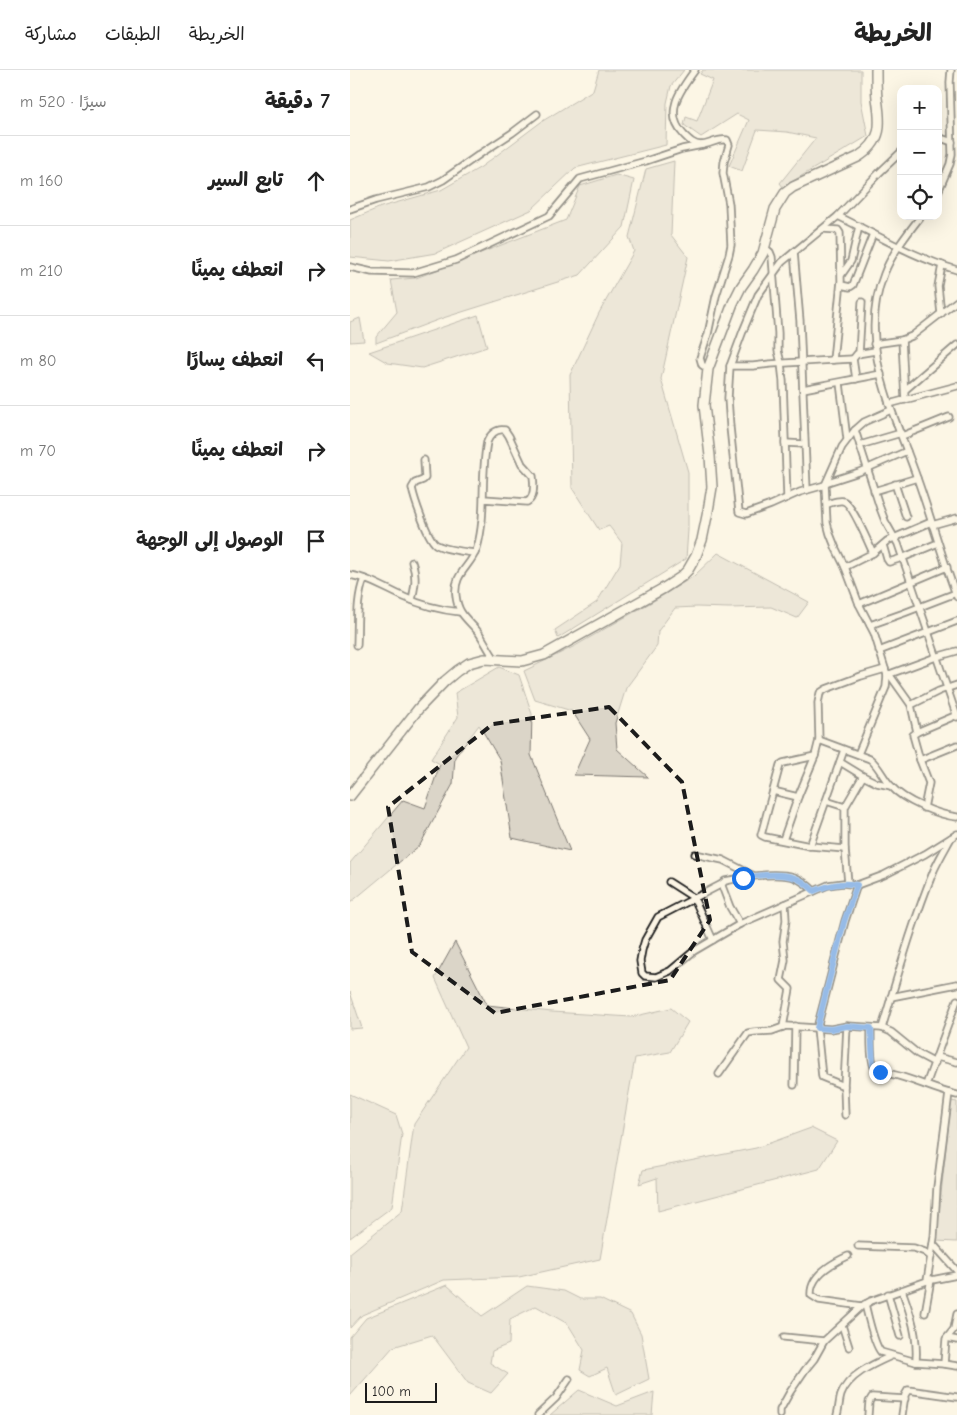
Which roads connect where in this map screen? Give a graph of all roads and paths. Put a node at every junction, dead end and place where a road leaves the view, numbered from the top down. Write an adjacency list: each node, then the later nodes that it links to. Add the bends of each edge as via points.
1 (695, 70): 7 (street, via 678,96 674,118 690,141)
2 (876, 70): 17 (main road, via 880,124 875,142 858,157 785,193 775,209)
3 (951, 70): 6 (street)
4 (537, 114): 11 (street, via 443,180 429,187)
5 (942, 138): 6 (street)
6 (952, 142): 8 (street)
7 (702, 145): 21 (street, via 580,179 549,216 456,260 413,273 372,272); 39 (street, via 722,139 729,145 723,173 729,204 731,245 700,358)
8 (954, 152): 10 (street)
9 (897, 156): 12 (street)
10 (942, 183)
11 (350, 209)
12 (838, 216): 14 (street); 15 (street)
13 (918, 220): 18 (street)
14 (859, 226): 16 (street); 24 (street, via 851,261)
15 (823, 230): 19 (street); 24 (street, via 838,230 840,233)
16 (874, 234): 18 (street); 25 (street, via 853,286)
17 (764, 247): 23 (street, via 772,254); 39 (main road, via 733,303)
18 (898, 247): 20 (street); 30 (street, via 879,288)
19 (794, 252): 23 (street); 36 (street)
20 (942, 265): 22 (street); 28 (street, via 938,286)
21 (350, 267)
22 (957, 270)
23 (773, 274): 37 (street); 38 (street, via 758,295)
24 (842, 274): 25 (street)
25 (841, 285): 35 (street)
26 (957, 301): 28 (street)
27 (862, 302): 33 (street)
28 (941, 314): 29 (street)
29 (902, 340): 30 (street); 45 (street)
30 (874, 344): 32 (street)
31 (957, 345): 45 (street)
32 (875, 351): 33 (street); 40 (street)
33 (859, 354): 34 (street)
34 (853, 359): 35 (street); 41 (street)
35 (833, 360): 36 (street)
36 (802, 362): 37 (street); 44 (street)
37 (781, 363): 38 (street); 52 (street)
38 (730, 366): 63 (street, via 729,408 738,510 746,514)
39 (708, 370): 93 (main road, via 704,405 711,496 700,545 688,570 670,584 544,655 522,661)
40 (881, 374): 41 (street); 47 (street)
41 (856, 379): 42 (street)
42 (840, 382): 44 (street); 51 (street)
43 (957, 386): 46 (street)
44 (804, 389): 53 (street)
45 (905, 390): 46 (street)
46 (905, 400): 47 (street)
47 (890, 407): 49 (street); 50 (street)
48 (949, 416): 50 (street)
49 (855, 430): 51 (street); 54 (street)
50 (901, 434): 54 (street); 55 (street)
51 (847, 439): 59 (street)
52 (785, 443): 53 (street); 63 (street)
53 (804, 444): 61 (street)
54 (860, 445): 57 (street)
55 (908, 452): 57 (street); 58 (street)
56 (424, 460): 72 (street, via 425,478 412,488 433,542)
57 (867, 468): 59 (street); 62 (street)
58 (917, 478): 60 (street); 68 (street)
59 (827, 483): 61 (street); 65 (street)
60 (895, 484): 62 (street); 66 (street)
61 (807, 490): 63 (street)
62 (874, 490): 69 (street)
63 (787, 498)
64 (484, 499): 64 (street, via 526,502 533,494 533,476 522,464 505,430 497,430 487,442); 72 (street)
65 (827, 504): 73 (street, via 846,503); 76 (street, via 830,534)
66 (906, 517)
67 (957, 518): 68 (street)
68 (932, 524): 69 (street); 70 (street)
69 (895, 538): 71 (street); 74 (street)
70 (938, 543): 74 (street); 77 (street)
71 (883, 545): 73 (street); 74 (street, via 888,561)
72 (475, 553): 85 (street, via 456,583)
73 (874, 553): 76 (street)
74 (902, 558): 80 (street)
75 (412, 562): 82 (street, via 416,578)
76 (845, 567): 83 (street)
77 (947, 567): 80 (street); 81 (street)
78 (350, 575): 79 (street)
79 (364, 579): 82 (street); 89 (street)
80 (910, 583): 83 (street); 84 (street)
81 (956, 595): 84 (street)
82 (412, 600): 85 (street)
83 (859, 604): 87 (street)
84 (919, 608): 87 (street); 88 (street)
85 (460, 612): 93 (street)
86 (957, 621): 88 (street)
87 (870, 625): 90 (street)
88 (929, 633): 90 (street); 92 (street)
89 (357, 645)
90 (879, 650): 94 (street)
91 (957, 651): 92 (street)
92 (936, 657): 94 (street); 96 (street)
93 (495, 660): 110 (main road, via 469,663 445,681 419,708)
94 (887, 673): 97 (street); 100 (street, via 861,676 820,692); 103 (street, via 886,687)
95 (957, 685): 96 (street)
96 (947, 688): 97 (street); 98 (street)
97 (911, 705): 99 (street)
98 (957, 716): 99 (street)
99 (917, 732): 105 (street, via 913,736)
100 (819, 740): 102 (street); 104 (street)
101 (957, 745): 105 (street)
102 (844, 750): 103 (street); 106 (street)
103 (858, 754): 108 (street, via 872,761)
104 (815, 756): 109 (street, via 780,765); 111 (street)
105 (920, 760): 114 (street, via 928,783)
106 (840, 762): 107 (street); 112 (street)
107 (863, 776): 108 (street); 113 (street)
108 (891, 786): 114 (street)
109 (773, 791): 111 (street); 118 (street, via 761,835)
110 (350, 796)
111 (798, 797): 118 (street)
112 (826, 802): 113 (street); 119 (street)
113 (845, 807): 120 (street)
114 (924, 808): 115 (street)
115 (957, 818)
116 (957, 834): 117 (street)
117 (950, 838): 126 (street, via 895,870); 133 (street, via 921,904)
118 (783, 840): 119 (street)
119 (810, 846): 120 (street)
120 (845, 849): 124 (street)
121 (695, 854): 122 (street, via 723,860)
122 (754, 876): 125 (street); 127 (street, via 792,877)
123 (669, 882): 128 (street)
124 (848, 883): 126 (street); 127 (street, via 831,884)
125 (722, 884): 128 (street); 130 (street)
126 (857, 885): 138 (street, via 844,922)
127 (814, 891): 129 (street)
128 (694, 898): 131 (street); 131 (street, via 658,917 642,950 642,973 656,977 670,971)
129 (785, 904): 130 (street); 137 (street, via 785,960 781,980 790,989)
130 (740, 924): 131 (street)
131 (713, 940)
132 (957, 984): 133 (street)
133 (891, 997): 140 (street)
134 (957, 1000): 141 (street)
135 (795, 1026): 137 (street); 138 (street); 144 (street)
136 (847, 1026): 138 (street); 139 (street); 146 (street)
137 (783, 1027): 143 (street, via 750,1032)
138 (817, 1028): 146 (street, via 822,1077)
139 (871, 1028): 140 (street); 145 (street, via 875,1068)
140 (882, 1028): 141 (street, via 918,1054)
141 (936, 1060): 142 (street); 145 (street)
142 (957, 1062)
143 (719, 1074)
144 (794, 1085)
145 (926, 1085): 147 (street)
146 (844, 1086): 149 (street)
147 (949, 1093): 148 (street); 150 (street)
148 (957, 1095)
149 (845, 1115)
150 (933, 1244): 153 (street); 154 (street)
151 (858, 1246): 153 (street, via 914,1248)
152 (848, 1256): 159 (street, via 817,1277 811,1295 819,1300)
153 (931, 1257): 156 (street)
154 (957, 1271)
155 (957, 1275): 156 (street)
156 (929, 1280): 157 (street); 160 (street)
157 (902, 1290): 158 (street); 170 (street, via 915,1331)
158 (888, 1294): 159 (street); 163 (street)
159 (863, 1305): 162 (street); 169 (street, via 878,1350)
160 (925, 1313)
161 (957, 1314): 165 (street, via 954,1329)
162 (842, 1325): 167 (street); 168 (street)
163 (900, 1336)
164 (784, 1337): 167 (street)
165 (947, 1338): 166 (street); 171 (street)
166 (957, 1340)
167 (824, 1341): 176 (street)
168 (849, 1347)
169 (891, 1356): 170 (street); 178 (street, via 851,1380 841,1394)
170 (916, 1362): 171 (street)
171 (944, 1364): 172 (street)
172 (957, 1366)
173 (569, 1379): 177 (street, via 556,1398)
174 (957, 1397): 175 (street, via 908,1390)
175 (905, 1399): 179 (street, via 872,1397); 180 (street)
176 (779, 1414)
177 (538, 1415)
178 (837, 1415)
179 (868, 1415)
180 (902, 1415)

